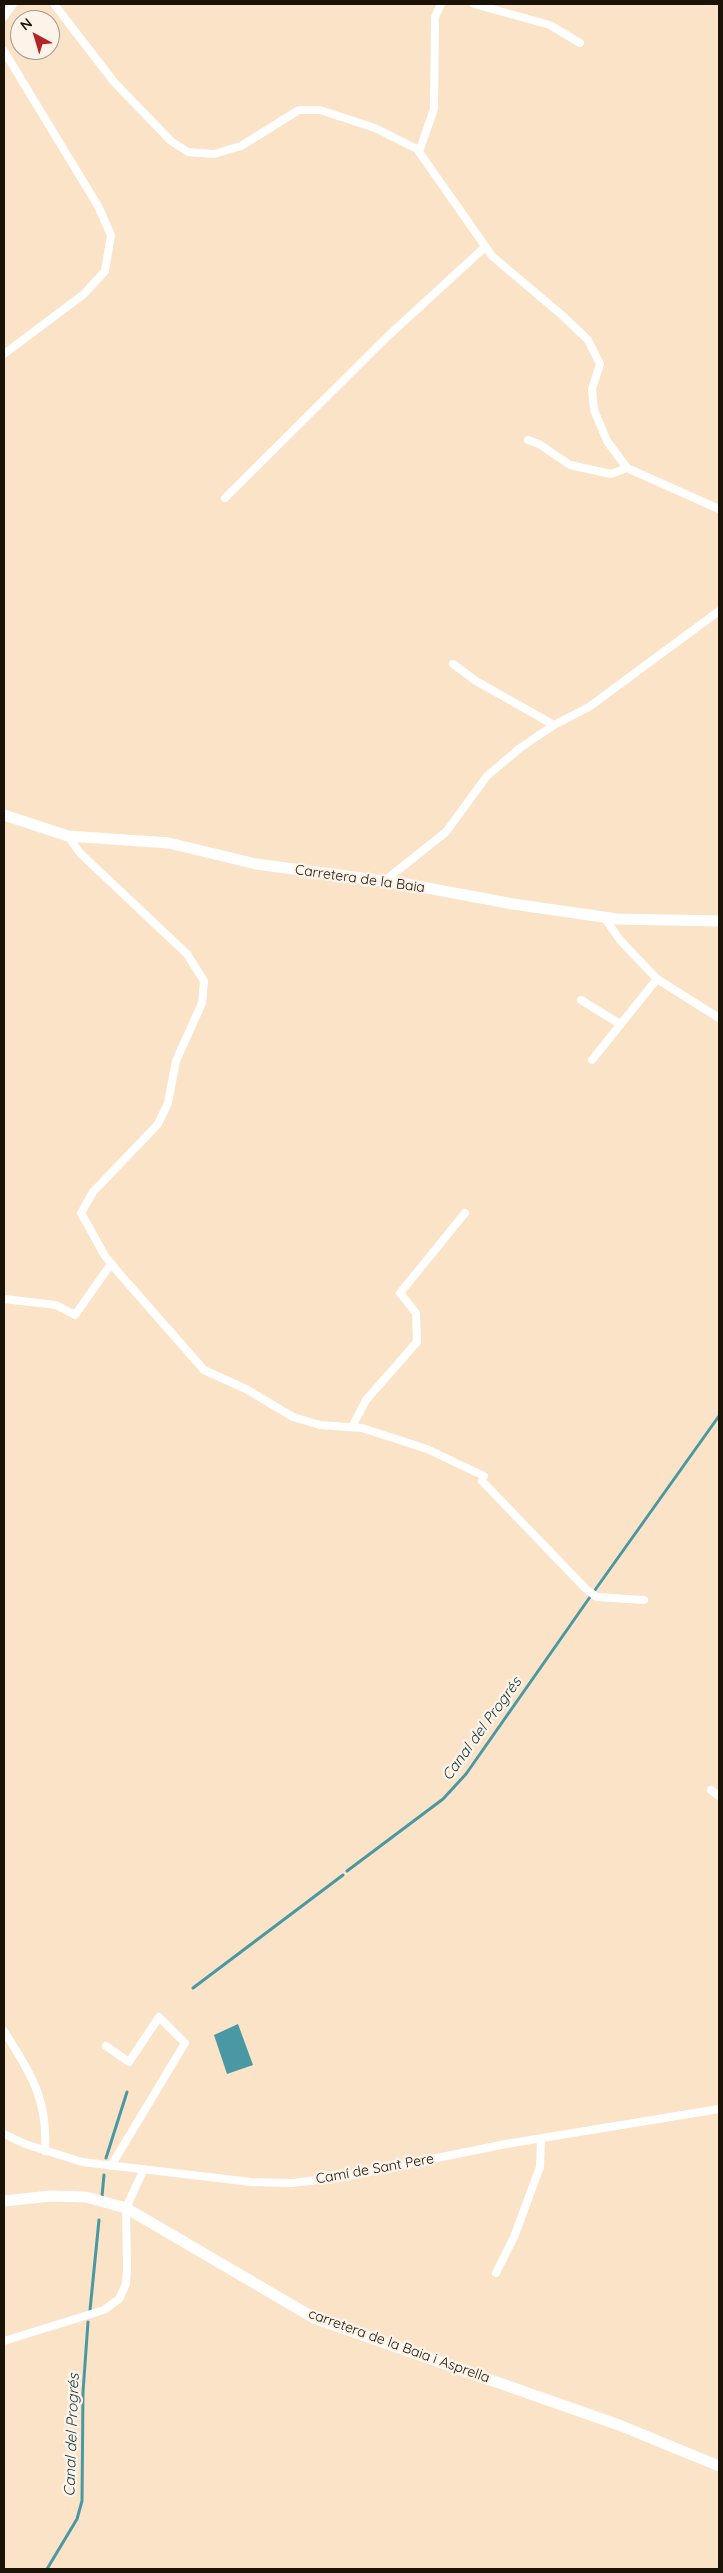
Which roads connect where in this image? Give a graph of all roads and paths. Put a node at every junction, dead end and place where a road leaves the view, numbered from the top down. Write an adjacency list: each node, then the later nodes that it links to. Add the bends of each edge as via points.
1 (13, 4): 5 (street)
2 (54, 4): 8 (street, via 114,82 171,141 188,152 214,154 241,146 299,110 320,110 375,128 417,148)
3 (441, 4): 8 (street, via 435,17 434,109)
4 (474, 4): 6 (street, via 550,25)
5 (4, 16)
6 (580, 43)
7 (4, 51): 10 (street, via 98,206 111,235 105,271 84,294)
8 (419, 152): 9 (street)
9 (486, 247): 12 (street, via 492,256 588,340 600,364 592,389 594,410 607,441); 13 (street, via 387,336)
10 (4, 354)
11 (528, 440): 12 (street, via 540,444 570,465 611,474)
12 (627, 468): 14 (street)
13 (225, 498)
14 (719, 509)
15 (719, 611): 17 (street, via 588,707)
16 (453, 664): 17 (street, via 476,681)
17 (554, 725): 20 (street, via 487,776 446,832)
18 (4, 815): 19 (main road, Carretera de la Baia)
19 (68, 836): 20 (main road, Carretera de la Baia, via 168,843 256,864); 29 (street, via 80,853 187,954 204,980 202,1003 176,1061 168,1102 158,1124 92,1192 81,1213)
20 (383, 882): 21 (main road, Carretera de la Baia)
21 (604, 917): 22 (main road, Carretera de la Baia); 23 (street, via 620,940)
22 (719, 921)
23 (657, 979): 25 (street); 26 (street)
24 (581, 1000): 26 (street)
25 (719, 1018)
26 (620, 1024): 27 (street)
27 (592, 1060)
28 (464, 1213): 31 (street, via 400,1293 416,1313 417,1342 366,1400)
29 (111, 1264): 30 (street, via 75,1315 56,1304); 31 (street, via 204,1370 246,1389 293,1417 320,1425)
30 (4, 1299)
31 (352, 1427): 32 (street, via 427,1449 483,1478 587,1590 597,1597)
32 (644, 1600)
33 (711, 1790): 34 (street)
34 (719, 1796)
35 (4, 2032): 40 (street, via 35,2080 46,2129)
36 (106, 2046): 41 (street, via 129,2062 159,2017 185,2043)
37 (719, 2109): 39 (street, Camí de Sant Pere)
38 (4, 2134): 40 (street, Camí de Sant Pere)
39 (541, 2138): 42 (street, Camí de Sant Pere, via 343,2178 292,2183 252,2182); 45 (street, via 540,2168 514,2237)
40 (45, 2151): 41 (street, Camí de Sant Pere, via 82,2162)
41 (112, 2166): 42 (street, Camí de Sant Pere)
42 (144, 2169): 44 (street)
43 (4, 2201): 44 (main road, carretera de la Baia i Asprella, via 51,2196 86,2197)
44 (126, 2208): 46 (street, via 126,2284 119,2298 104,2310); 47 (main road, carretera de la Baia i Asprella, via 314,2318 619,2425)
45 (496, 2273)
46 (4, 2341)
47 (719, 2466)

